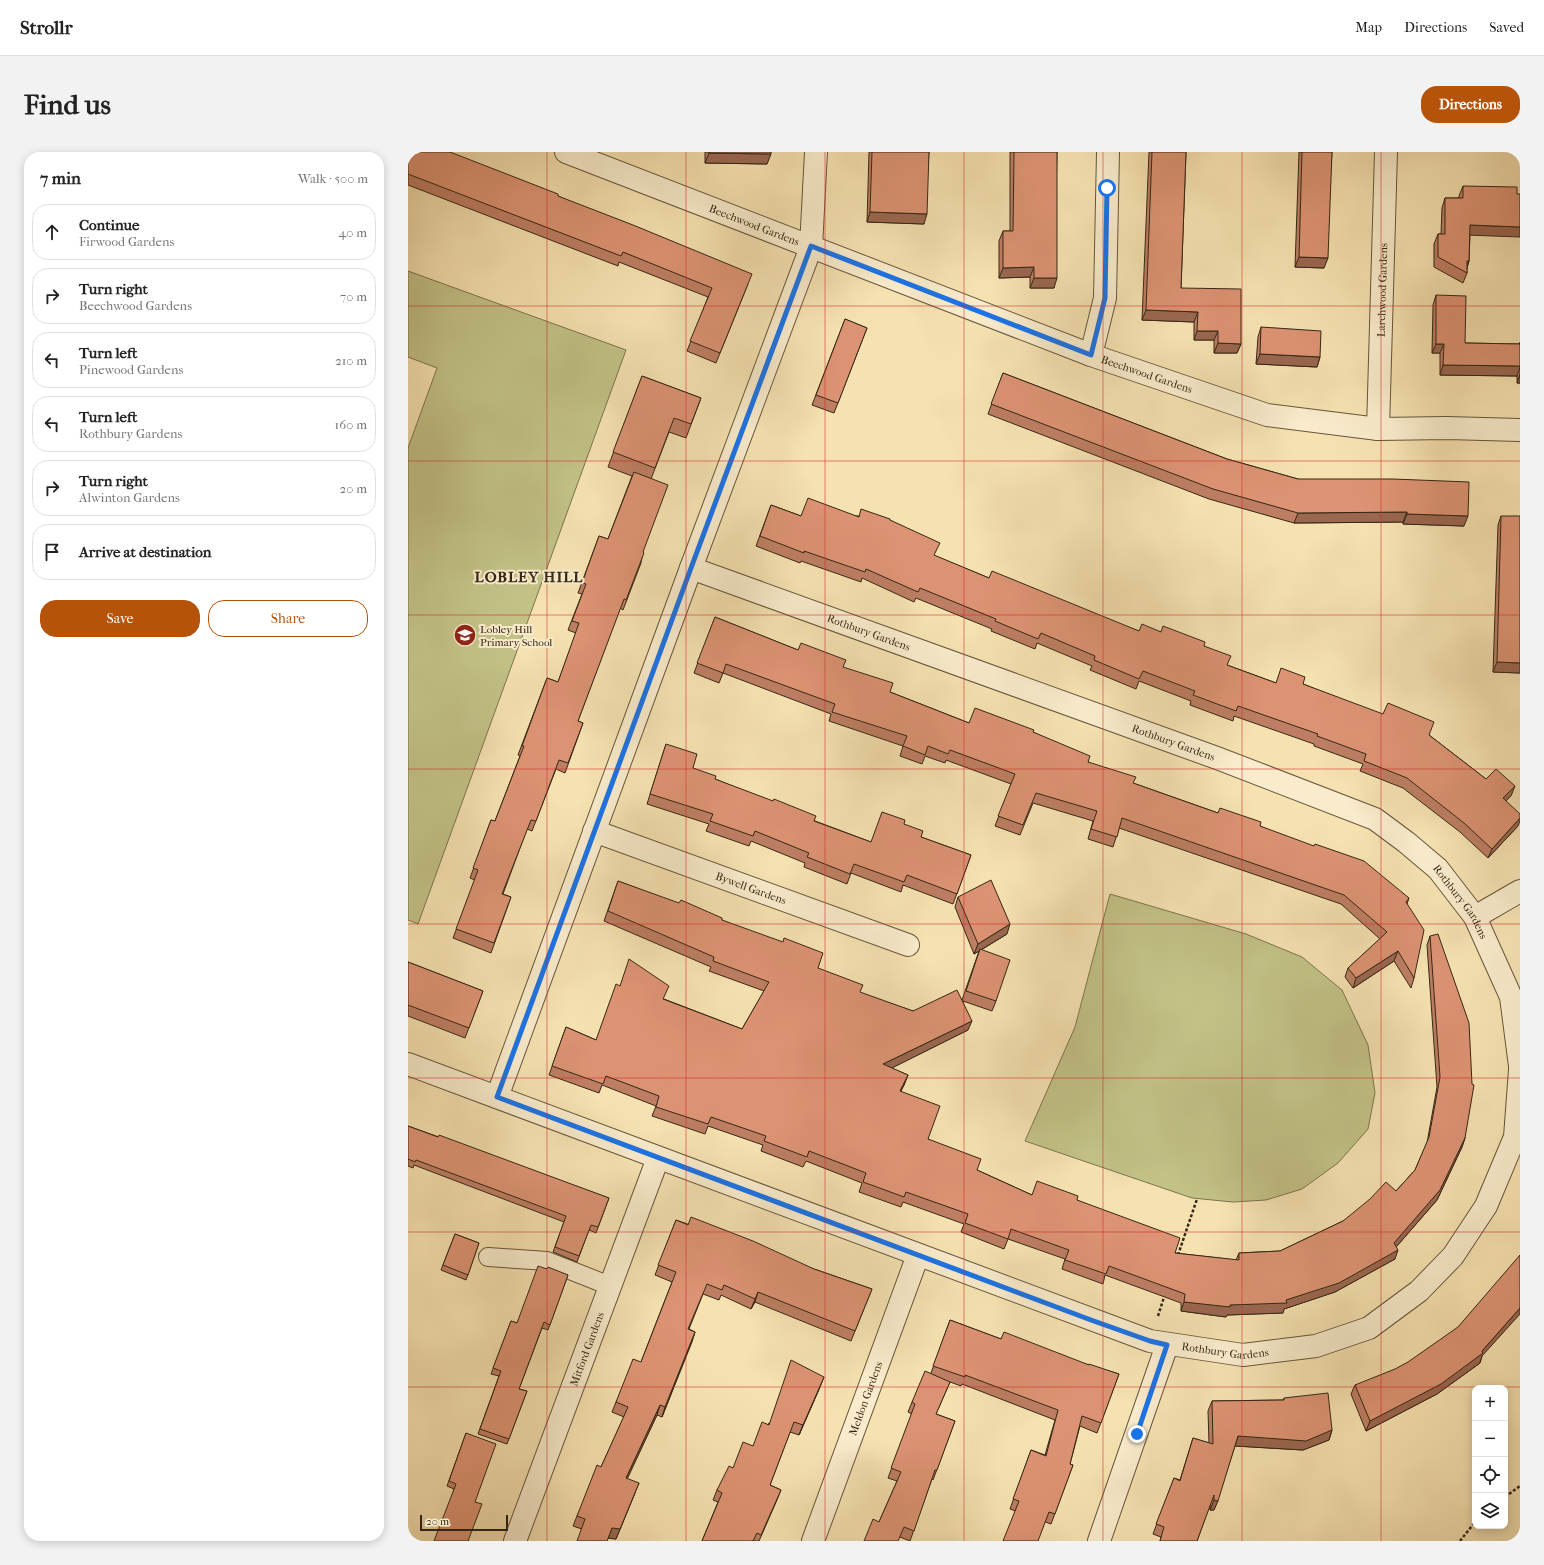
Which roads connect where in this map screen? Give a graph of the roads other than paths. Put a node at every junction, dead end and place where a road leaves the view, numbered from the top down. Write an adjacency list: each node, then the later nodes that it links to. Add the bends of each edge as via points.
1 (566, 152): 5 (street, Beechwood Gardens)
2 (816, 152): 5 (street)
3 (1108, 152): 6 (street, via 1105,298)
4 (1386, 152): 7 (street, Larchwood Gardens)
5 (811, 246): 6 (street, Beechwood Gardens); 9 (street)
6 (1091, 355): 7 (street, Beechwood Gardens, via 1267,415)
7 (1378, 429): 8 (street, Beechwood Gardens)
8 (1520, 430)
9 (691, 568): 10 (street); 12 (street, Rothbury Gardens, via 1217,758 1375,819 1438,869)
10 (594, 831): 13 (street, Bywell Gardens); 17 (street)
11 (1520, 891): 12 (street)
12 (1475, 917): 15 (street, Rothbury Gardens, via 1511,997)
13 (908, 945)
14 (408, 1064): 17 (street, Rothbury Gardens)
15 (1520, 1066)
16 (1520, 1070): 22 (street, Rothbury Gardens, via 1515,1137 1486,1206 1453,1256 1419,1291 1369,1328 1316,1346 1243,1355)
17 (497, 1097): 18 (street, Rothbury Gardens)
18 (658, 1158): 19 (street, Rothbury Gardens); 21 (street, Mitford Gardens)
19 (918, 1256): 22 (street, Rothbury Gardens); 24 (street, Meldon Gardens)
20 (488, 1257): 21 (lane, via 547,1261)
21 (610, 1286): 23 (street, Mitford Gardens)
22 (1158, 1343): 25 (street)
23 (515, 1541)
24 (813, 1541)
25 (1099, 1541)

